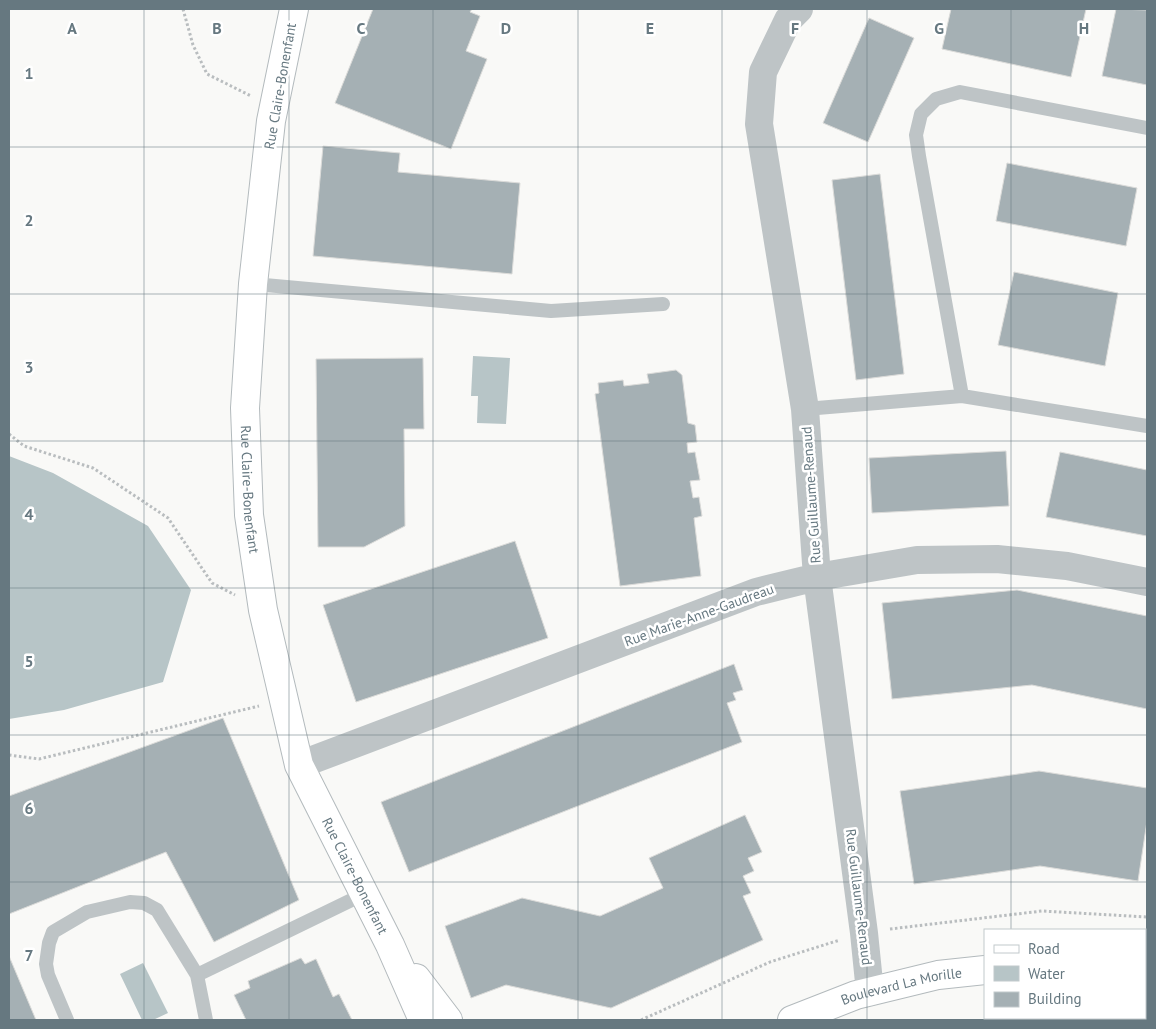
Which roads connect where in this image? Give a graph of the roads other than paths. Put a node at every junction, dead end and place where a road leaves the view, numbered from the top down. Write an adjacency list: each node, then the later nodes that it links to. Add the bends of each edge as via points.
1 (294, 9): 4 (street, Rue Claire-Bonenfant, via 274,108)
2 (799, 9): 7 (street, Rue Guillaume-Renaud, via 788,20 763,72 759,124)
3 (1147, 128): 6 (lane, via 960,92 936,100 921,114 916,135 919,156)
4 (253, 284): 5 (lane, via 551,311); 11 (street, Rue Claire-Bonenfant, via 246,418 249,515 262,610)
5 (663, 304)
6 (962, 396): 7 (lane); 8 (lane)
7 (805, 409): 9 (street, Rue Guillaume-Renaud)
8 (1147, 426)
9 (817, 577): 10 (street, Rue Marie-Anne-Gaudreau, via 917,560 997,559 1066,566); 11 (street, Rue Marie-Anne-Gaudreau, via 756,592); 16 (street, Rue Guillaume-Renaud)
10 (1147, 582)
11 (299, 765): 12 (street, Rue Claire-Bonenfant)
12 (364, 894): 13 (street, Rue Claire-Bonenfant); 15 (lane)
13 (390, 946): 19 (street, Rue Claire-Bonenfant); 20 (street, Rue Claire-Bonenfant)
14 (984, 970): 16 (street, Boulevard La Morille, via 938,975)
15 (197, 975): 17 (lane, via 157,910 144,902 87,912 53,932 47,955 48,976); 18 (lane)
16 (870, 992): 21 (street, Boulevard La Morille)
17 (67, 1020)
18 (206, 1020)
19 (423, 1020)
20 (448, 1020)
21 (792, 1020)

